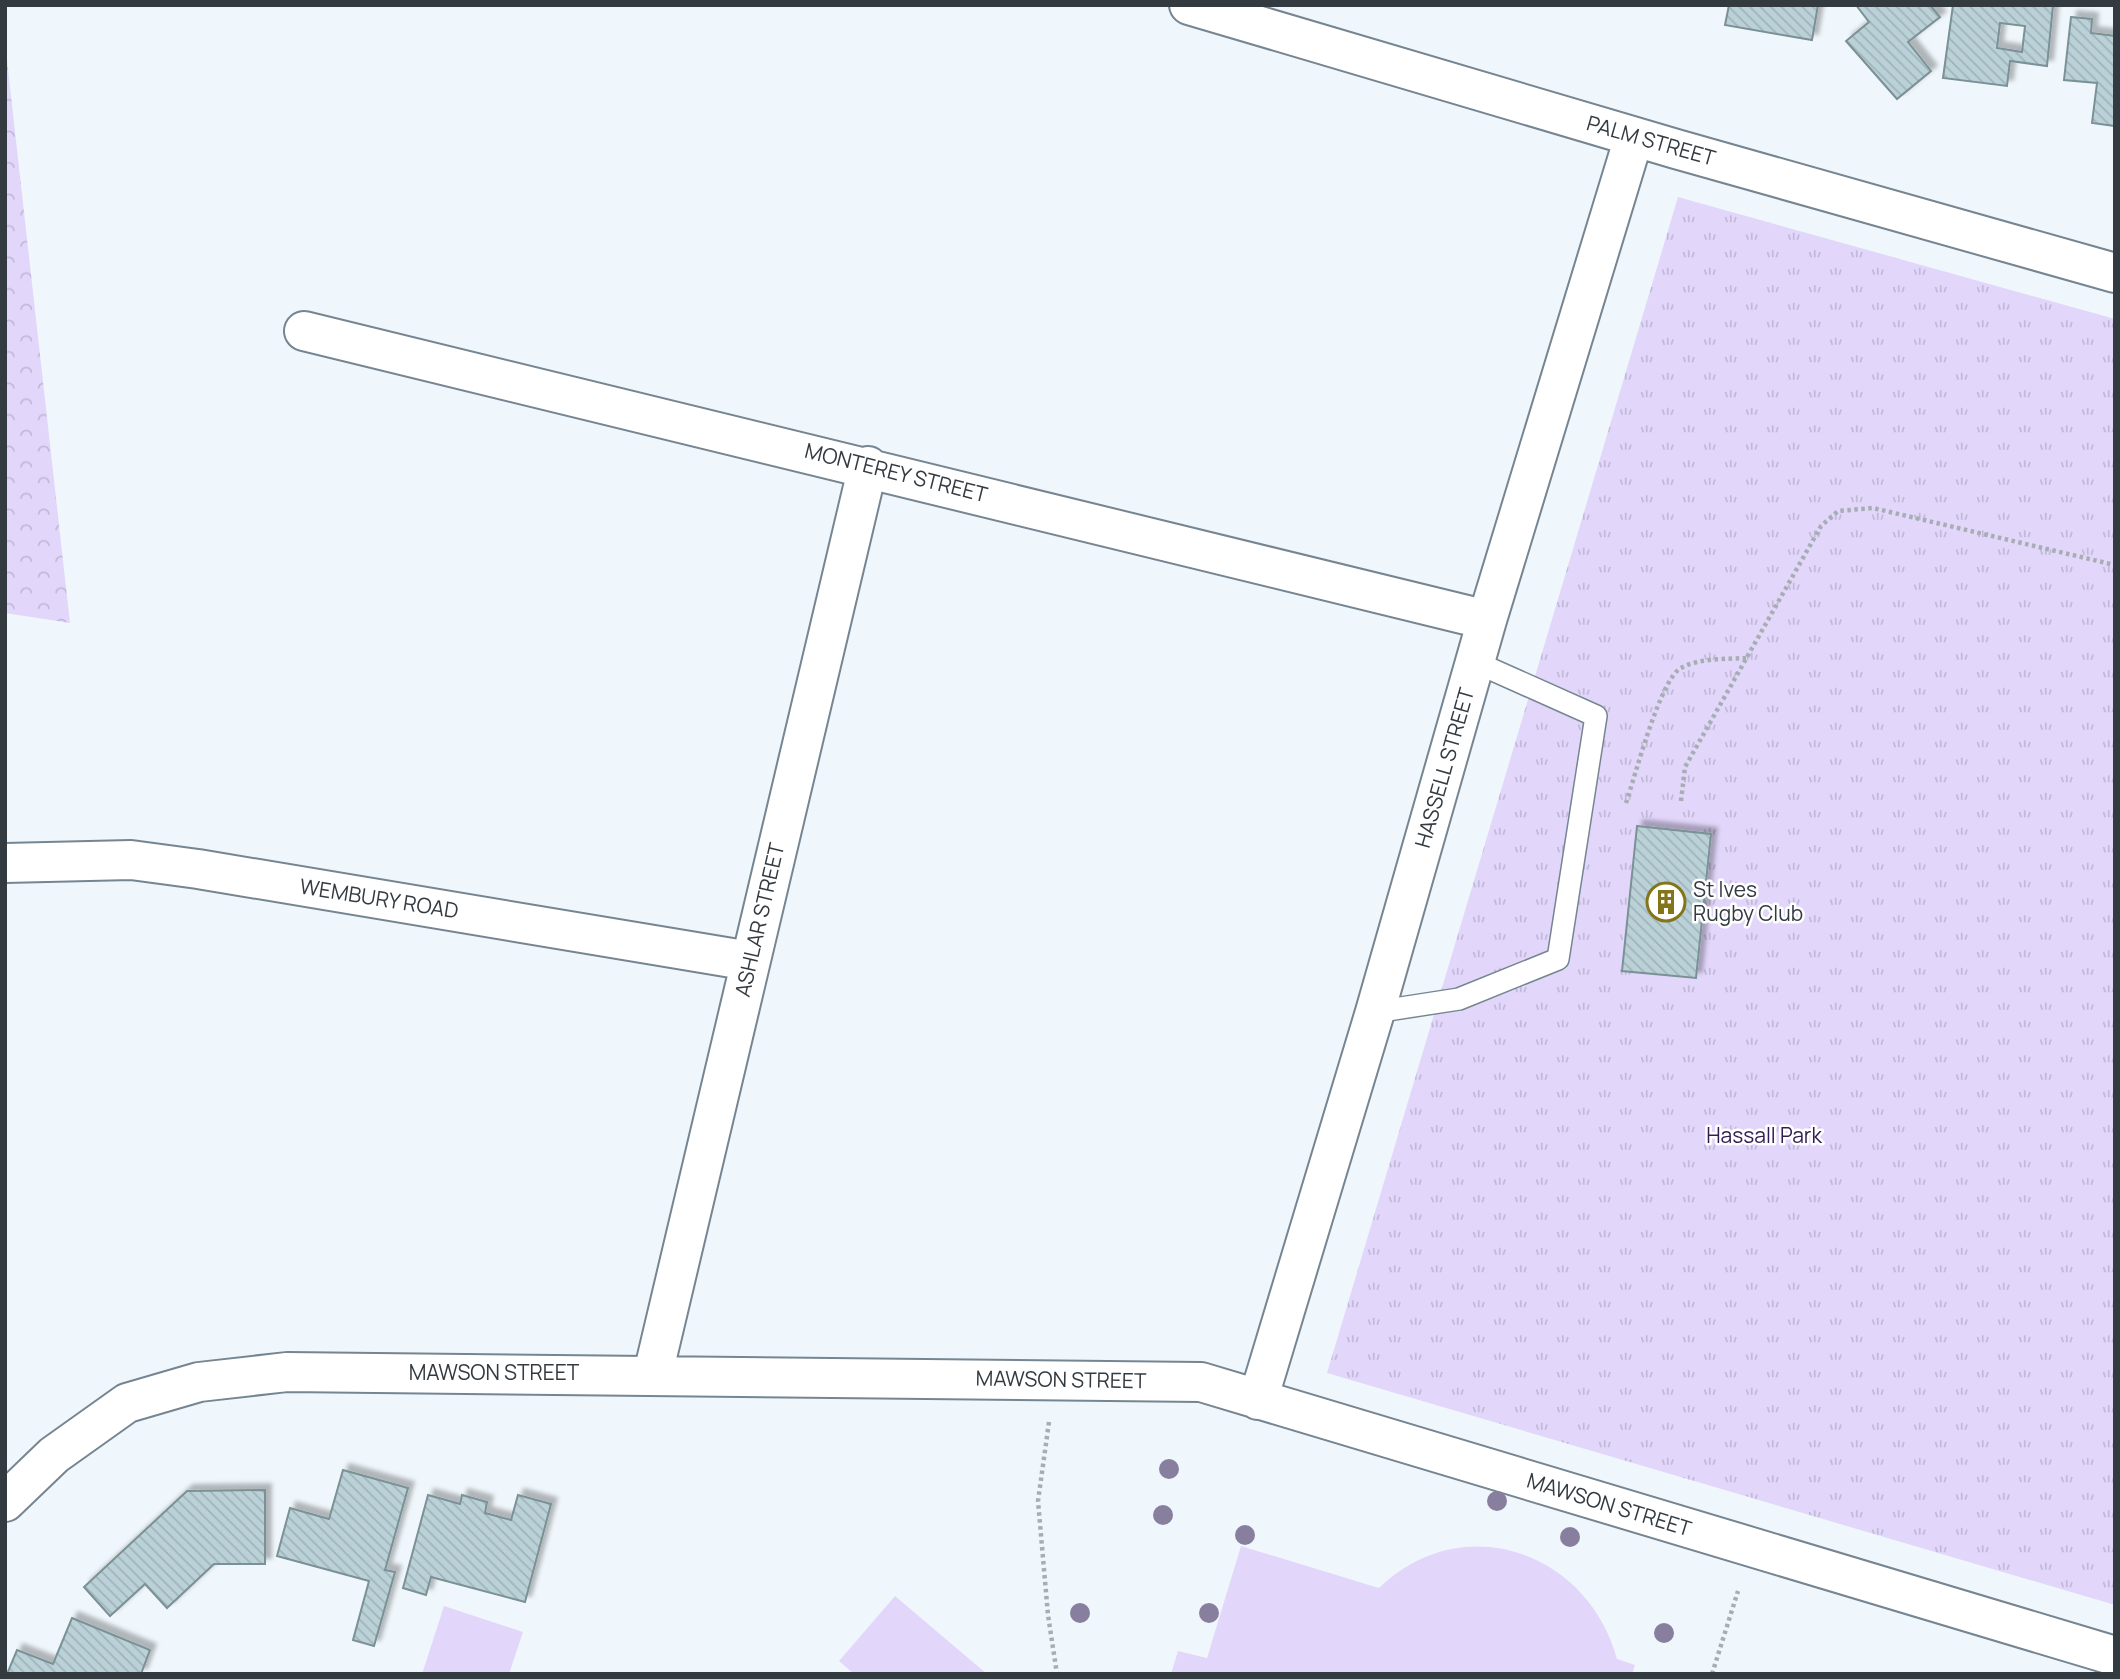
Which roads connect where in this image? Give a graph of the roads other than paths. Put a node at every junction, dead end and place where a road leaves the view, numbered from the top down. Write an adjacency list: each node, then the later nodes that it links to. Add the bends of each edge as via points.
1 (1189, 5): 2 (street, PALM STREET)
2 (1634, 137): 3 (street, PALM STREET); 6 (street, HASSELL STREET)
3 (2115, 273)
4 (304, 331): 5 (street, MONTEREY STREET)
5 (868, 466): 6 (street, MONTEREY STREET); 9 (street, ASHLAR STREET)
6 (1487, 620): 7 (street, HASSELL STREET)
7 (1475, 663): 10 (street, HASSELL STREET); 10 (lane, via 1595,716 1558,959 1459,999)
8 (5, 863): 9 (street, WEMBURY ROAD, via 131,860)
9 (750, 961): 11 (street, ASHLAR STREET)
10 (1375, 1012): 12 (street, HASSELL STREET)
11 (653, 1374): 12 (street, MAWSON STREET, via 1201,1382); 13 (street, MAWSON STREET, via 288,1372 199,1382 127,1403 54,1455)
12 (1258, 1400): 14 (street, MAWSON STREET)
13 (5, 1502)
14 (2115, 1656)

